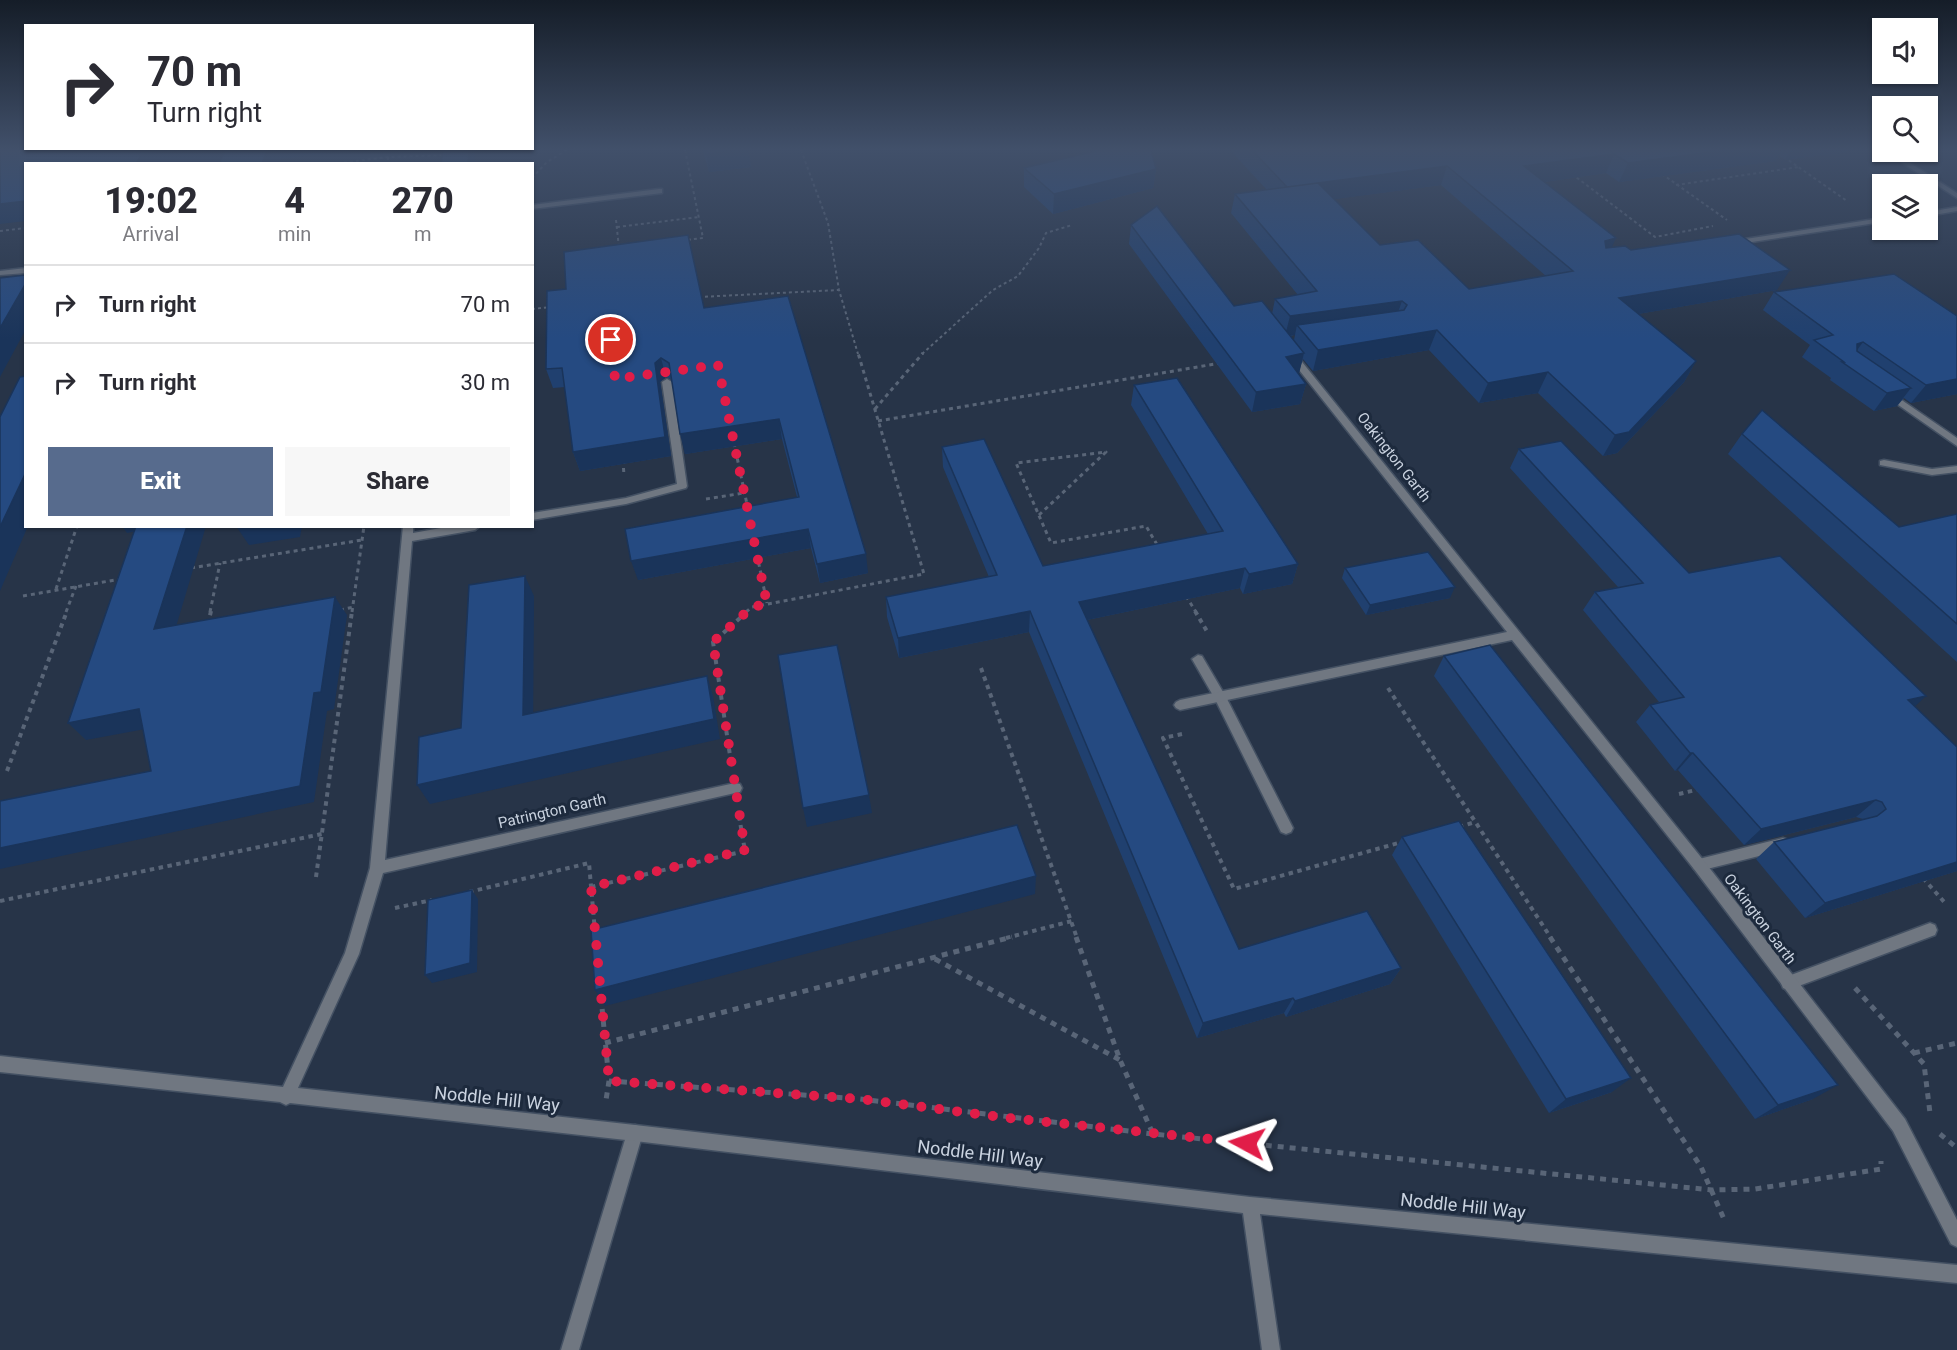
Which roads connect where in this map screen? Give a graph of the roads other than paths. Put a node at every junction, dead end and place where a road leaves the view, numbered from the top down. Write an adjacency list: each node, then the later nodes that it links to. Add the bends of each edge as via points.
1 (1872, 222): 2 (street)
2 (1721, 245)
3 (24, 270): 4 (street)
4 (0, 273)
5 (1281, 342): 14 (street, Oakington Garth)
6 (667, 382): 11 (street, via 682,486 626,501)
7 (1876, 385): 8 (street)
8 (1957, 443)
9 (1884, 463): 10 (street, via 1932,472)
10 (1957, 469)
11 (534, 517)
12 (453, 528): 13 (street)
13 (408, 532): 22 (street)
14 (1515, 635): 16 (street); 21 (street, Oakington Garth)
15 (1198, 659): 16 (street)
16 (1220, 697): 17 (street); 19 (street)
17 (1180, 705)
18 (735, 788): 22 (street, Patrington Garth)
19 (1286, 828)
20 (1801, 839): 21 (street)
21 (1699, 865): 24 (street, Oakington Garth)
22 (377, 868): 26 (street, via 352,954)
23 (1930, 930): 24 (street)
24 (1788, 983): 29 (street, Oakington Garth, via 1892,1116)
25 (0, 1064): 26 (street, Noddle Hill Way)
26 (286, 1096): 27 (street, Noddle Hill Way)
27 (635, 1133): 28 (street, Noddle Hill Way); 31 (street)
28 (1250, 1205): 30 (street, Noddle Hill Way); 32 (street)
29 (1957, 1238)
30 (1957, 1274)
31 (570, 1350)
32 (1271, 1350)

